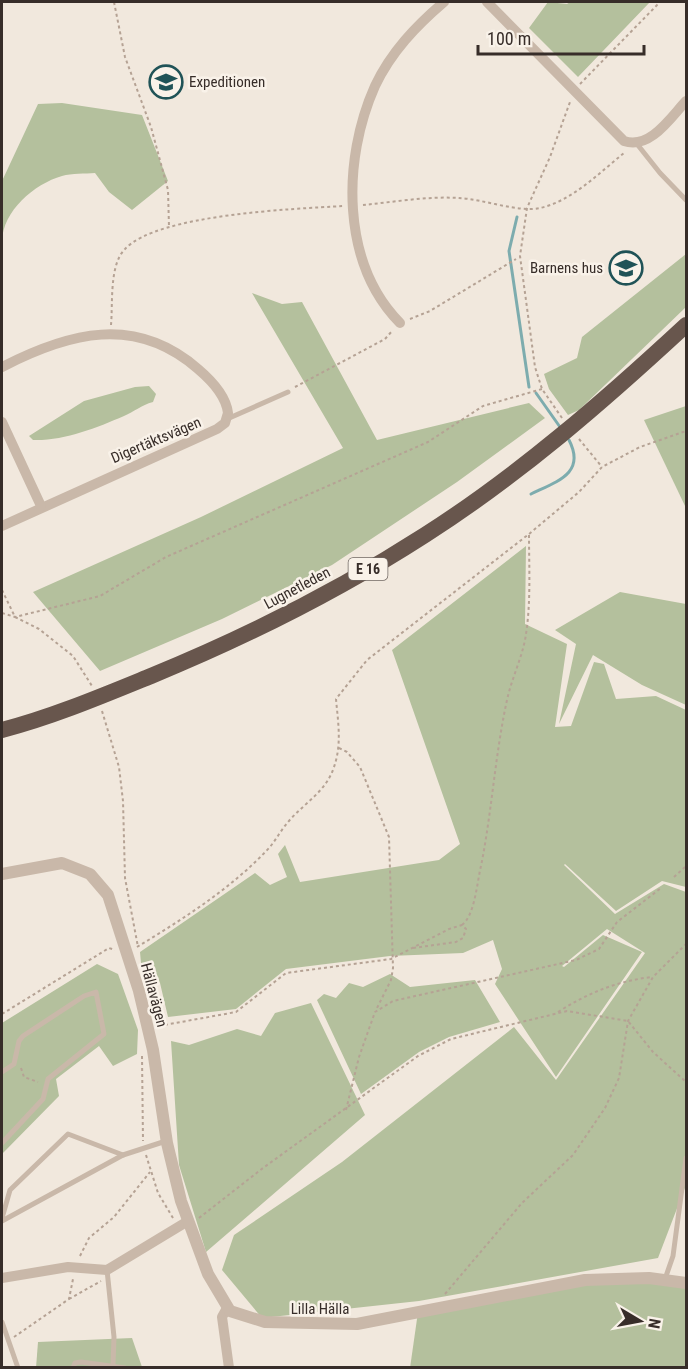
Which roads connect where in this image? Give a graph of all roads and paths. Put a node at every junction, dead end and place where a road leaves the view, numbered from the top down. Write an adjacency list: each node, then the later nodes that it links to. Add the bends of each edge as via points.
1 (114, 2): 11 (path, via 125,57 151,127 168,190)
2 (444, 2): 9 (street, via 410,34 375,86 355,153)
3 (487, 2): 5 (street)
4 (660, 2): 5 (path)
5 (575, 93): 7 (street, via 613,132 624,141); 10 (path)
6 (687, 101): 7 (street, via 655,133)
7 (636, 143): 8 (lane); 10 (path, via 558,201)
8 (687, 200)
9 (354, 206): 10 (path, via 455,198); 11 (path, via 243,212); 13 (street, via 358,244 369,280)
10 (527, 208): 17 (path, via 521,265 535,367)
11 (169, 228): 15 (path, via 138,238 124,250 117,263)
12 (516, 259): 13 (path, via 430,310)
13 (400, 323): 18 (path, via 385,339)
14 (687, 325): 33 (highway, Lugnetleden / E 16, via 602,402 506,477 426,534 351,579 230,643 122,688)
15 (110, 334): 16 (street, via 61,340); 19 (street, via 158,344 189,361 222,396)
16 (2, 367)
17 (542, 389): 21 (path); 30 (path, via 483,406 428,442 166,557 100,596)
18 (288, 392): 19 (lane)
19 (227, 418): 25 (street, Digertäktsvägen, via 217,429 197,439)
20 (2, 422): 25 (street)
21 (565, 422)
22 (687, 431): 24 (path, via 640,447)
23 (574, 434): 24 (path)
24 (602, 466): 27 (path, via 579,492)
25 (41, 506): 26 (street, Digertäktsvägen)
26 (2, 526)
27 (529, 534): 34 (path, via 358,670 336,699); 39 (path, via 526,636 507,697 493,772 487,836 467,921)
28 (2, 590): 30 (path)
29 (2, 613): 30 (path)
30 (15, 617): 31 (path, via 39,629 73,656)
31 (92, 686)
32 (101, 710): 34 (path, via 119,767 126,888 138,947 218,893 270,847 329,779)
33 (2, 730)
34 (339, 748): 43 (path, via 360,767 389,837)
35 (687, 866): 37 (path)
36 (2, 874): 49 (street, Hällavägen, via 62,863 81,868 97,880 116,917)
37 (674, 877)
38 (661, 888): 45 (path, via 617,922 599,949 576,960 393,1001)
39 (462, 926): 41 (path); 41 (path, via 463,938 456,942)
40 (687, 944): 44 (path)
41 (413, 948): 43 (path)
42 (118, 956): 46 (path, via 109,948)
43 (391, 959): 45 (path, via 391,981); 49 (path, via 285,973 236,1012)
44 (653, 977): 47 (path, via 622,980 580,998); 48 (path)
45 (375, 1012): 54 (path)
46 (2, 1014)
47 (556, 1014): 48 (path, via 567,1011); 54 (path, via 451,1039 418,1056)
48 (628, 1021): 53 (path, via 653,1052); 66 (path, via 619,1078 573,1155 522,1203)
49 (148, 1029): 55 (street, Hällavägen)
50 (17, 1054): 51 (lane, via 14,1064); 52 (path, via 24,1077); 52 (lane, via 23,1036 96,992 104,1034)
51 (2, 1072)
52 (48, 1082): 56 (lane, via 43,1099)
53 (687, 1082)
54 (346, 1110): 60 (path)
55 (166, 1141): 57 (lane); 60 (street, Hällavägen)
56 (2, 1143)
57 (123, 1155): 59 (lane); 59 (lane, via 68,1134 9,1191)
58 (687, 1158): 63 (lane, via 673,1256)
59 (2, 1219)
60 (189, 1223): 61 (street); 67 (street, Hällavägen, via 208,1274)
61 (107, 1270): 62 (street, via 68,1267); 65 (path, via 103,1281); 69 (lane)
62 (2, 1278)
63 (665, 1279): 64 (street, Lilla Hälla); 67 (street, Lilla Hälla, via 585,1280 357,1324 265,1322)
64 (687, 1283)
65 (69, 1299)
66 (437, 1301)
67 (227, 1308): 73 (street, via 222,1317)
68 (2, 1322): 70 (lane)
69 (113, 1365): 71 (lane, via 81,1362); 72 (lane)
70 (18, 1368)
71 (73, 1368)
72 (125, 1368)
73 (229, 1368)

